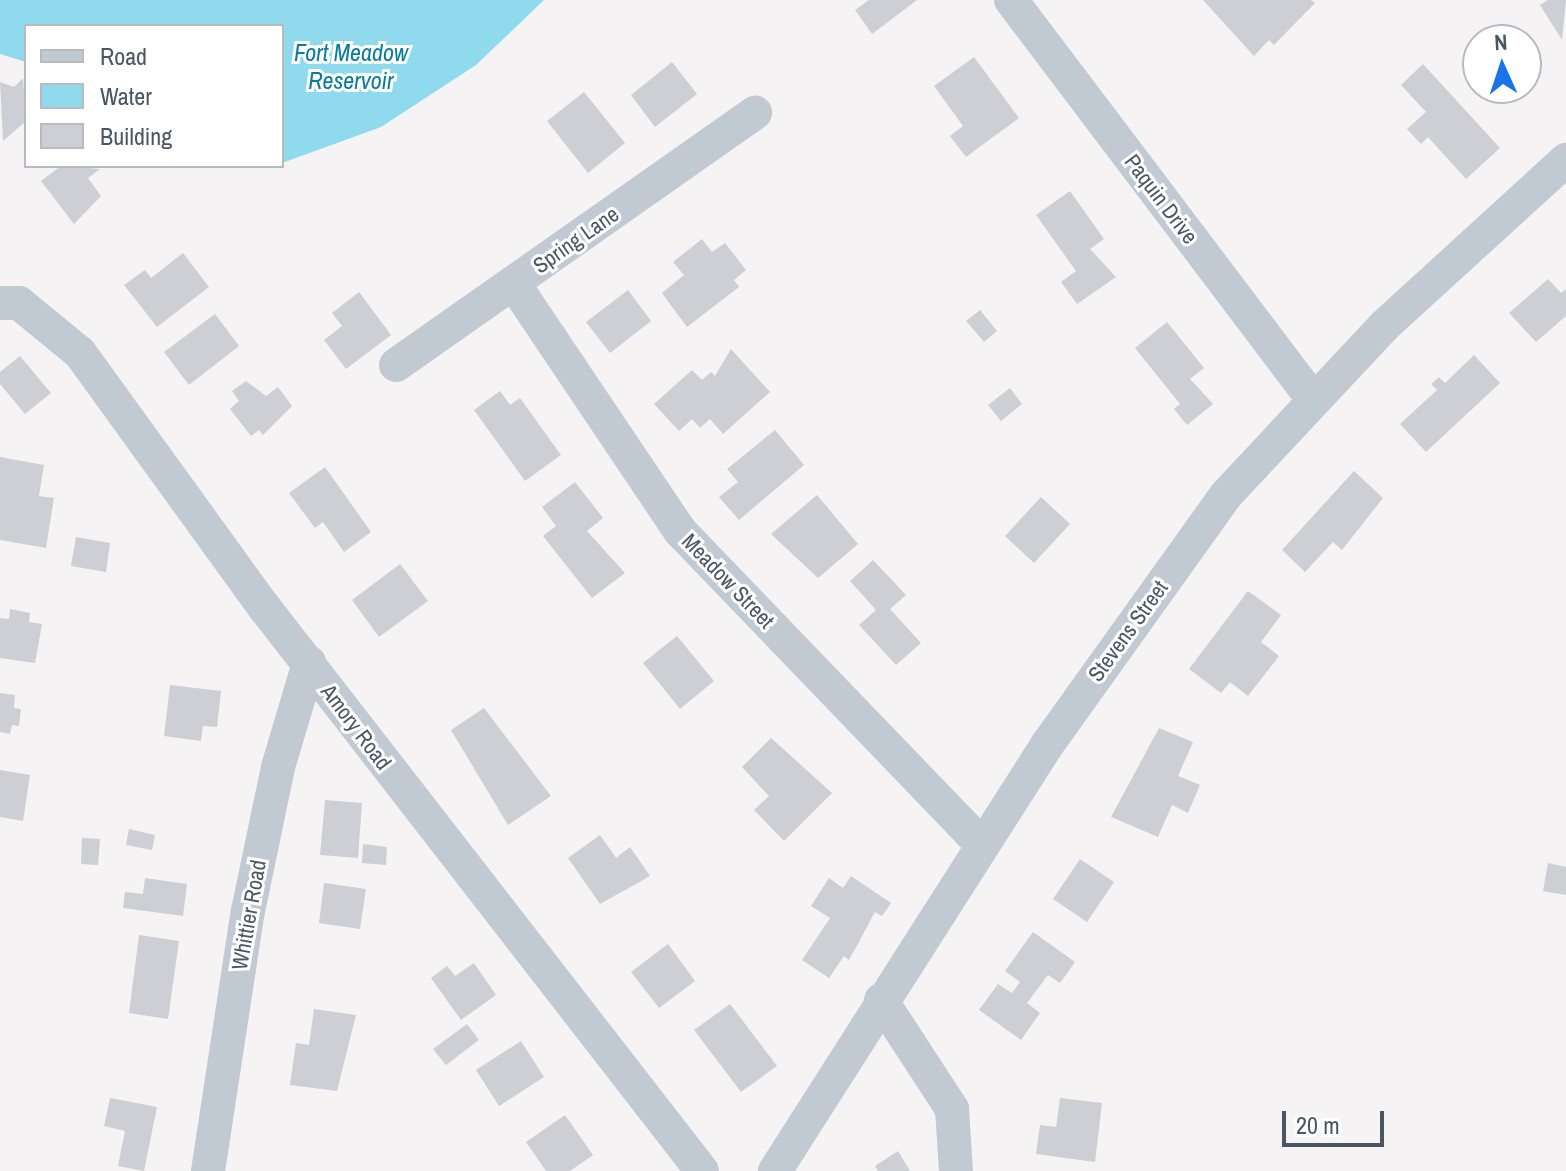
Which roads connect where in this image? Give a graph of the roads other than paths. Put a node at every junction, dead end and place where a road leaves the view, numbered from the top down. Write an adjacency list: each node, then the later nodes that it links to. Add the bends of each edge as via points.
1 (1011, 0): 7 (street, Paquin Drive)
2 (755, 113): 4 (street, Spring Lane)
3 (1566, 160): 7 (street, Stevens Street)
4 (514, 284): 6 (street, Spring Lane); 9 (street, Meadow Street, via 680,531)
5 (0, 303): 8 (street, Amory Road, via 19,303 80,353)
6 (396, 365)
7 (1312, 398): 9 (street, Stevens Street, via 1217,507)
8 (309, 663): 11 (street, Whittier Road, via 278,767 248,911); 12 (street, Amory Road)
9 (982, 845): 10 (street, Stevens Street)
10 (881, 1000): 13 (street, Stevens Street); 14 (street, via 952,1109)
11 (208, 1171)
12 (702, 1171)
13 (775, 1171)
14 (956, 1171)

